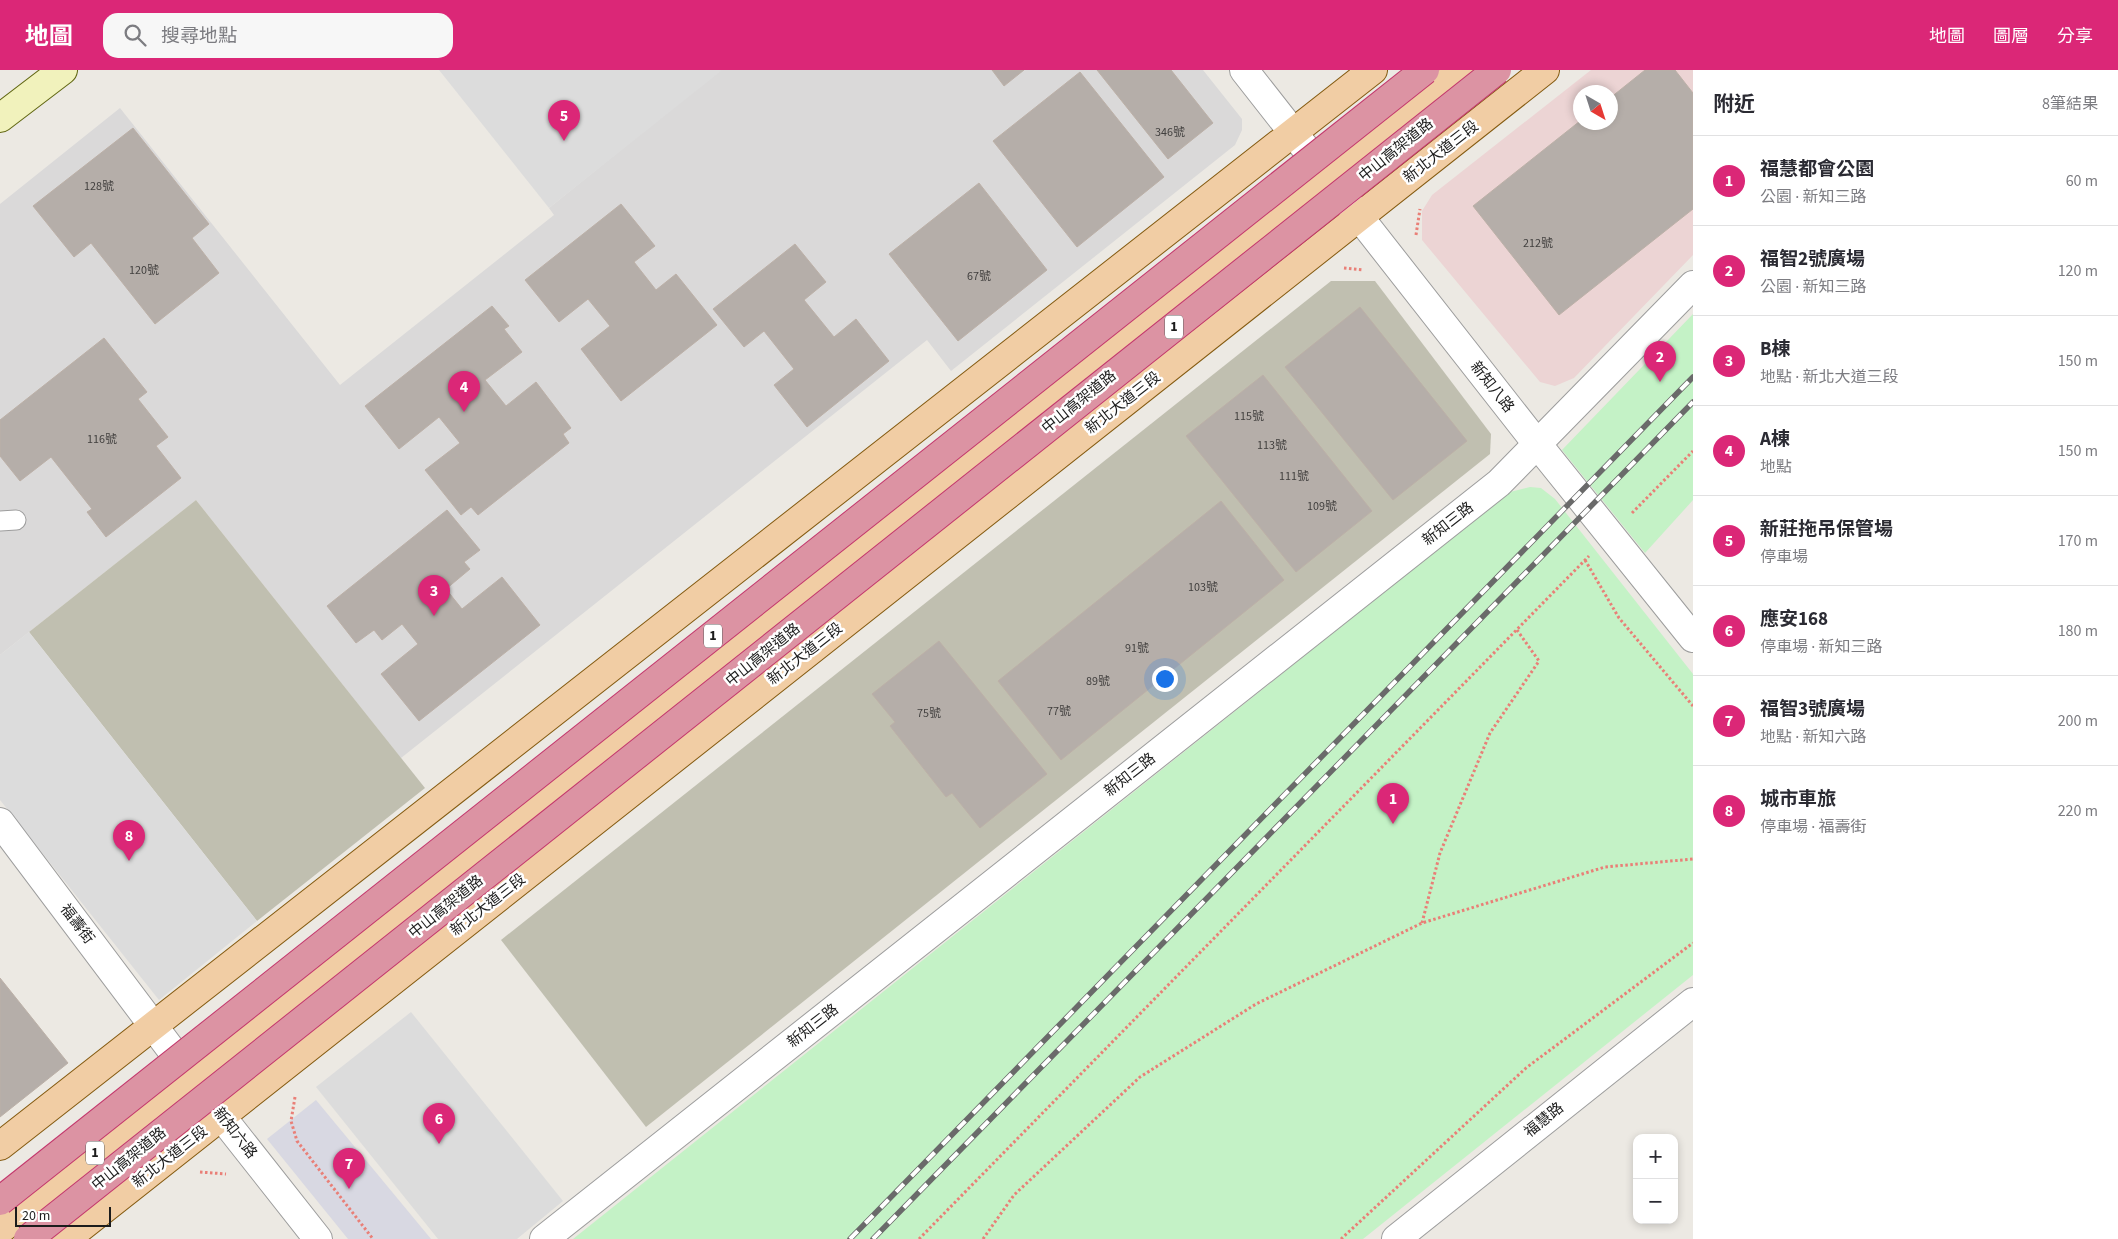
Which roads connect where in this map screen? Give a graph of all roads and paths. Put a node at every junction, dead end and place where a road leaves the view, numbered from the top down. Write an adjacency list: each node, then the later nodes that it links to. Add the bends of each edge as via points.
1 (62, 70): 8 (street)
2 (1244, 70): 9 (street, 新知八路)
3 (1373, 70): 9 (main road)
4 (1425, 70): 34 (highway, 1, bridge)
5 (1462, 70): 10 (main road, 1)
6 (1497, 70): 36 (highway, 中山高架道路 / 1, bridge)
7 (1546, 70): 11 (main road, 新北大道三段 / 1)
8 (0, 118)
9 (1293, 134): 10 (street, 新知八路); 27 (main road)
10 (1328, 178): 11 (street, 新知八路); 28 (main road, 1)
11 (1358, 217): 15 (street, 新知八路); 30 (main road, 新北大道三段 / 1)
12 (1337, 268): 13 (path)
13 (1371, 271)
14 (1693, 286): 15 (street, 新知三路)
15 (1538, 445): 17 (street, 新知八路); 40 (street, 新知三路, via 1499,483)
16 (1693, 451): 17 (path)
17 (1610, 535): 18 (path); 20 (street, 新知八路)
18 (1584, 560): 19 (path); 21 (path, via 1619,618)
19 (1516, 630): 24 (path, via 1539,660 1490,733 1440,853); 41 (path)
20 (1693, 638)
21 (1693, 706)
22 (5, 838): 27 (street, 福壽街)
23 (1693, 860): 24 (path, via 1605,867)
24 (1422, 923): 42 (path, via 1256,1004 1140,1077 1014,1195)
25 (1693, 943): 43 (path, via 1526,1068)
26 (1693, 1002): 44 (street, 福慧路)
27 (154, 1026): 28 (street, 新知六路); 31 (main road)
28 (191, 1075): 30 (street, 新知六路); 35 (main road, 1)
29 (296, 1094): 39 (path, via 291,1121 297,1141)
30 (221, 1116): 37 (main road, 新北大道三段 / 1); 38 (street, 新知六路)
31 (0, 1146)
32 (196, 1172): 33 (path, via 226,1173)
33 (232, 1177)
34 (0, 1201)
35 (0, 1230)
36 (28, 1239)
37 (66, 1239)
38 (318, 1239)
39 (373, 1239)
40 (544, 1239)
41 (919, 1239)
42 (984, 1239)
43 (1341, 1239)
44 (1396, 1239)

